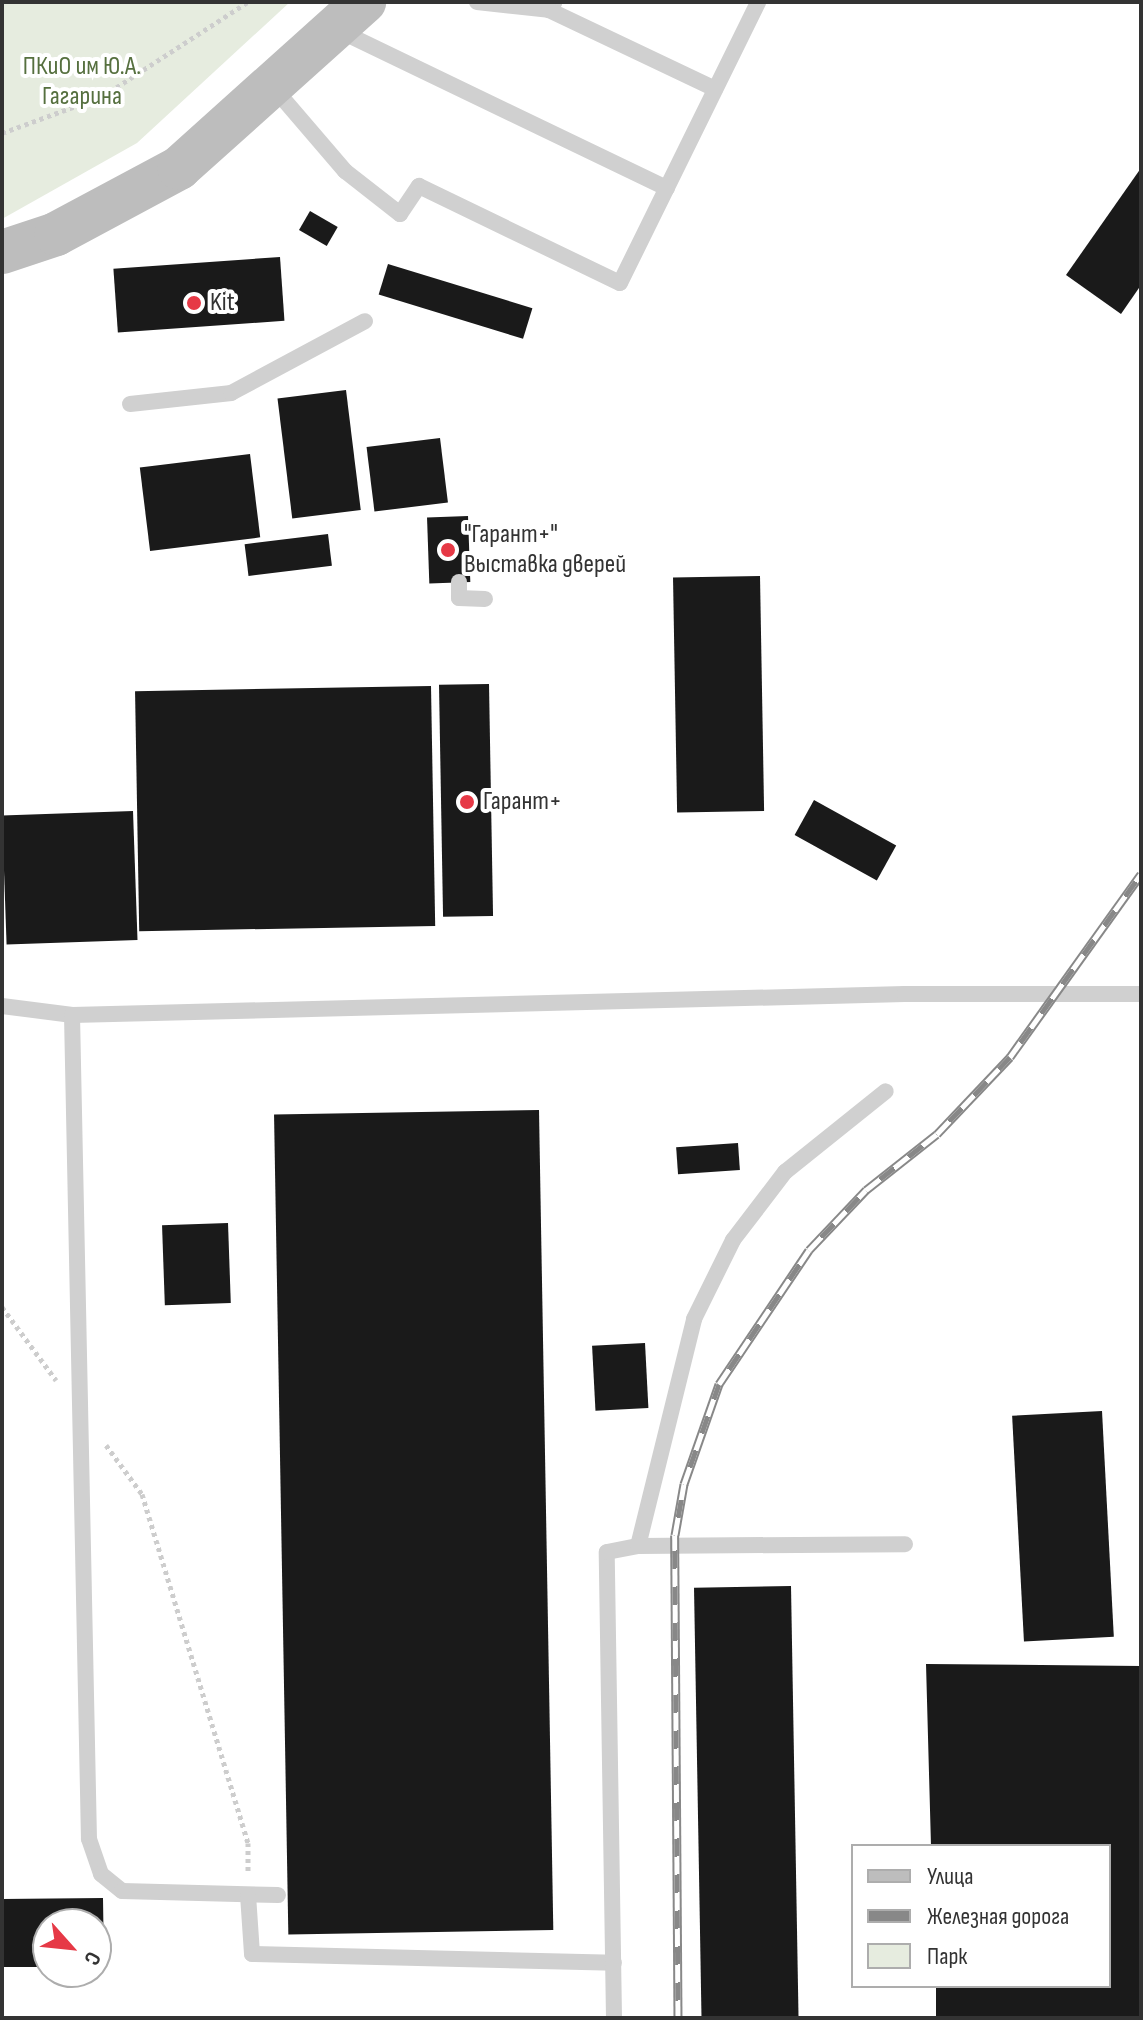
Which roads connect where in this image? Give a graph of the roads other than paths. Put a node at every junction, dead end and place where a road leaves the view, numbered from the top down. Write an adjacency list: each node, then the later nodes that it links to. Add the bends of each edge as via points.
1 (477, 2): 3 (lane)
2 (758, 2): 6 (lane)
3 (552, 6): 6 (lane)
4 (350, 16): 5 (street); 7 (lane)
5 (273, 87): 7 (lane, via 345,171 400,214 419,186 620,283); 8 (street, via 179,168 56,234)
6 (715, 89): 7 (lane)
7 (667, 188)
8 (2, 252)
9 (365, 321): 10 (lane, via 231,393)
10 (130, 404)
11 (459, 582): 12 (lane, via 459,598)
12 (485, 599)
13 (1141, 994): 15 (lane, via 905,994)
14 (2, 1006): 15 (lane)
15 (72, 1015): 19 (lane, via 93,1850 101,1874 122,1891)
16 (886, 1091): 18 (lane, via 785,1172 733,1240 694,1319)
17 (905, 1544): 18 (lane)
18 (638, 1546): 21 (lane, via 607,1552)
19 (248, 1895): 20 (lane); 21 (lane, via 252,1954)
20 (278, 1895)
21 (614, 1963): 22 (lane)
22 (614, 2018)

